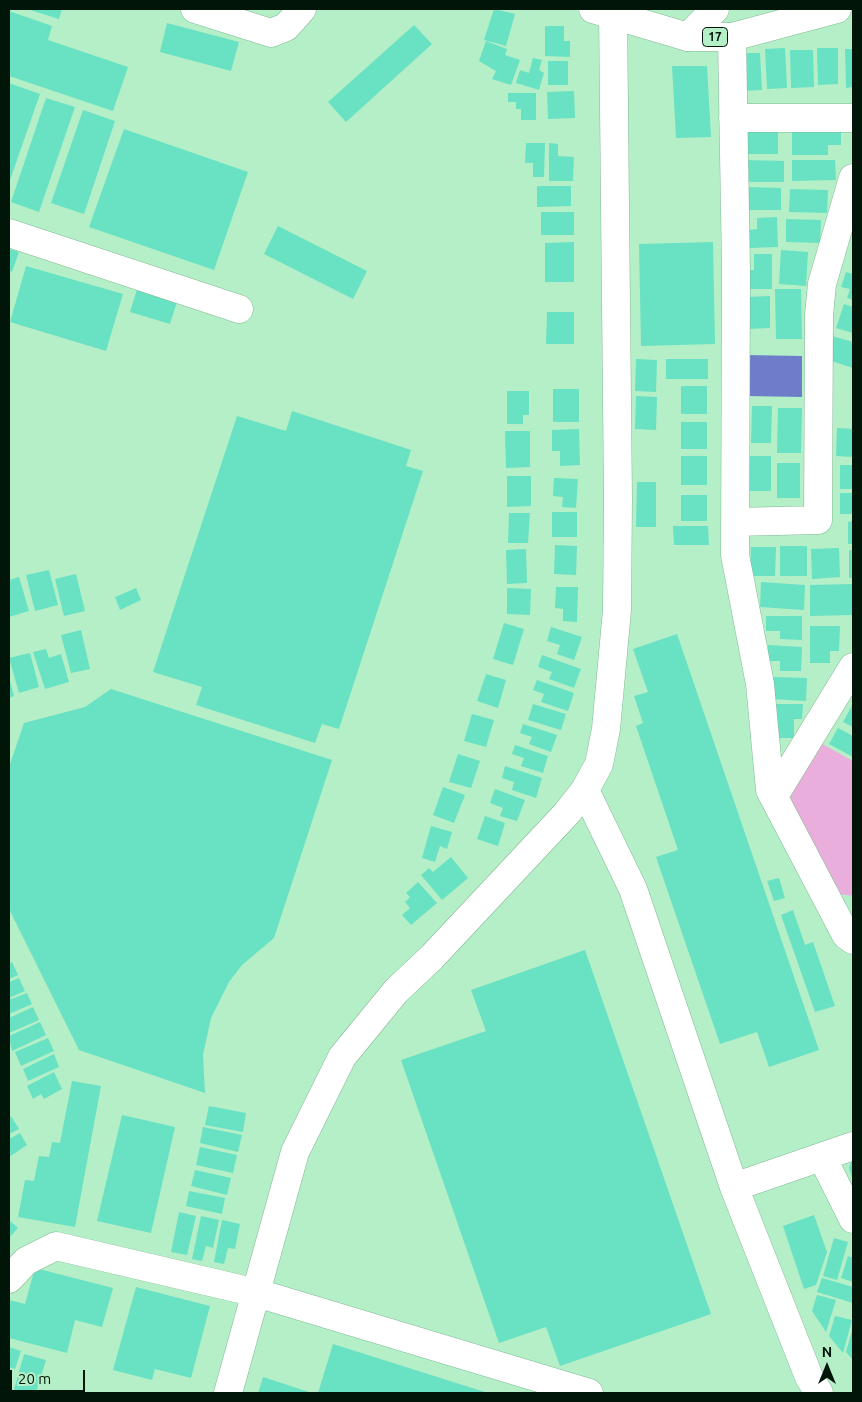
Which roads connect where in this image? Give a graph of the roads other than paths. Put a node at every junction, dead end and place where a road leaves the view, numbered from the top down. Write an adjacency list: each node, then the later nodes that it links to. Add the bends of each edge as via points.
1 (194, 9): 2 (street, via 272,33 286,27)
2 (302, 9)
3 (715, 9): 6 (street)
4 (837, 9): 7 (street, 17)
5 (606, 11): 6 (street, 17); 15 (street, via 618,499 617,610 606,729 599,764)
6 (688, 37): 7 (street, 17)
7 (732, 37): 8 (street)
8 (733, 118): 9 (street); 13 (street)
9 (853, 118)
10 (853, 178): 13 (street, via 822,284 818,520)
11 (9, 233): 12 (street)
12 (239, 309)
13 (735, 522): 16 (street, via 735,555 760,684 770,790)
14 (853, 667): 16 (street)
15 (586, 790): 20 (street, via 633,889); 23 (street, via 432,957 396,991 342,1056 295,1152)
16 (774, 796): 17 (street)
17 (851, 932)
18 (853, 1146): 19 (street)
19 (822, 1157): 20 (street); 21 (street)
20 (734, 1187): 26 (street, via 809,1377)
21 (853, 1219)
22 (9, 1278): 23 (street, via 26,1261 56,1246)
23 (257, 1293): 24 (street); 25 (street)
24 (228, 1393)
25 (589, 1393)
26 (819, 1393)

